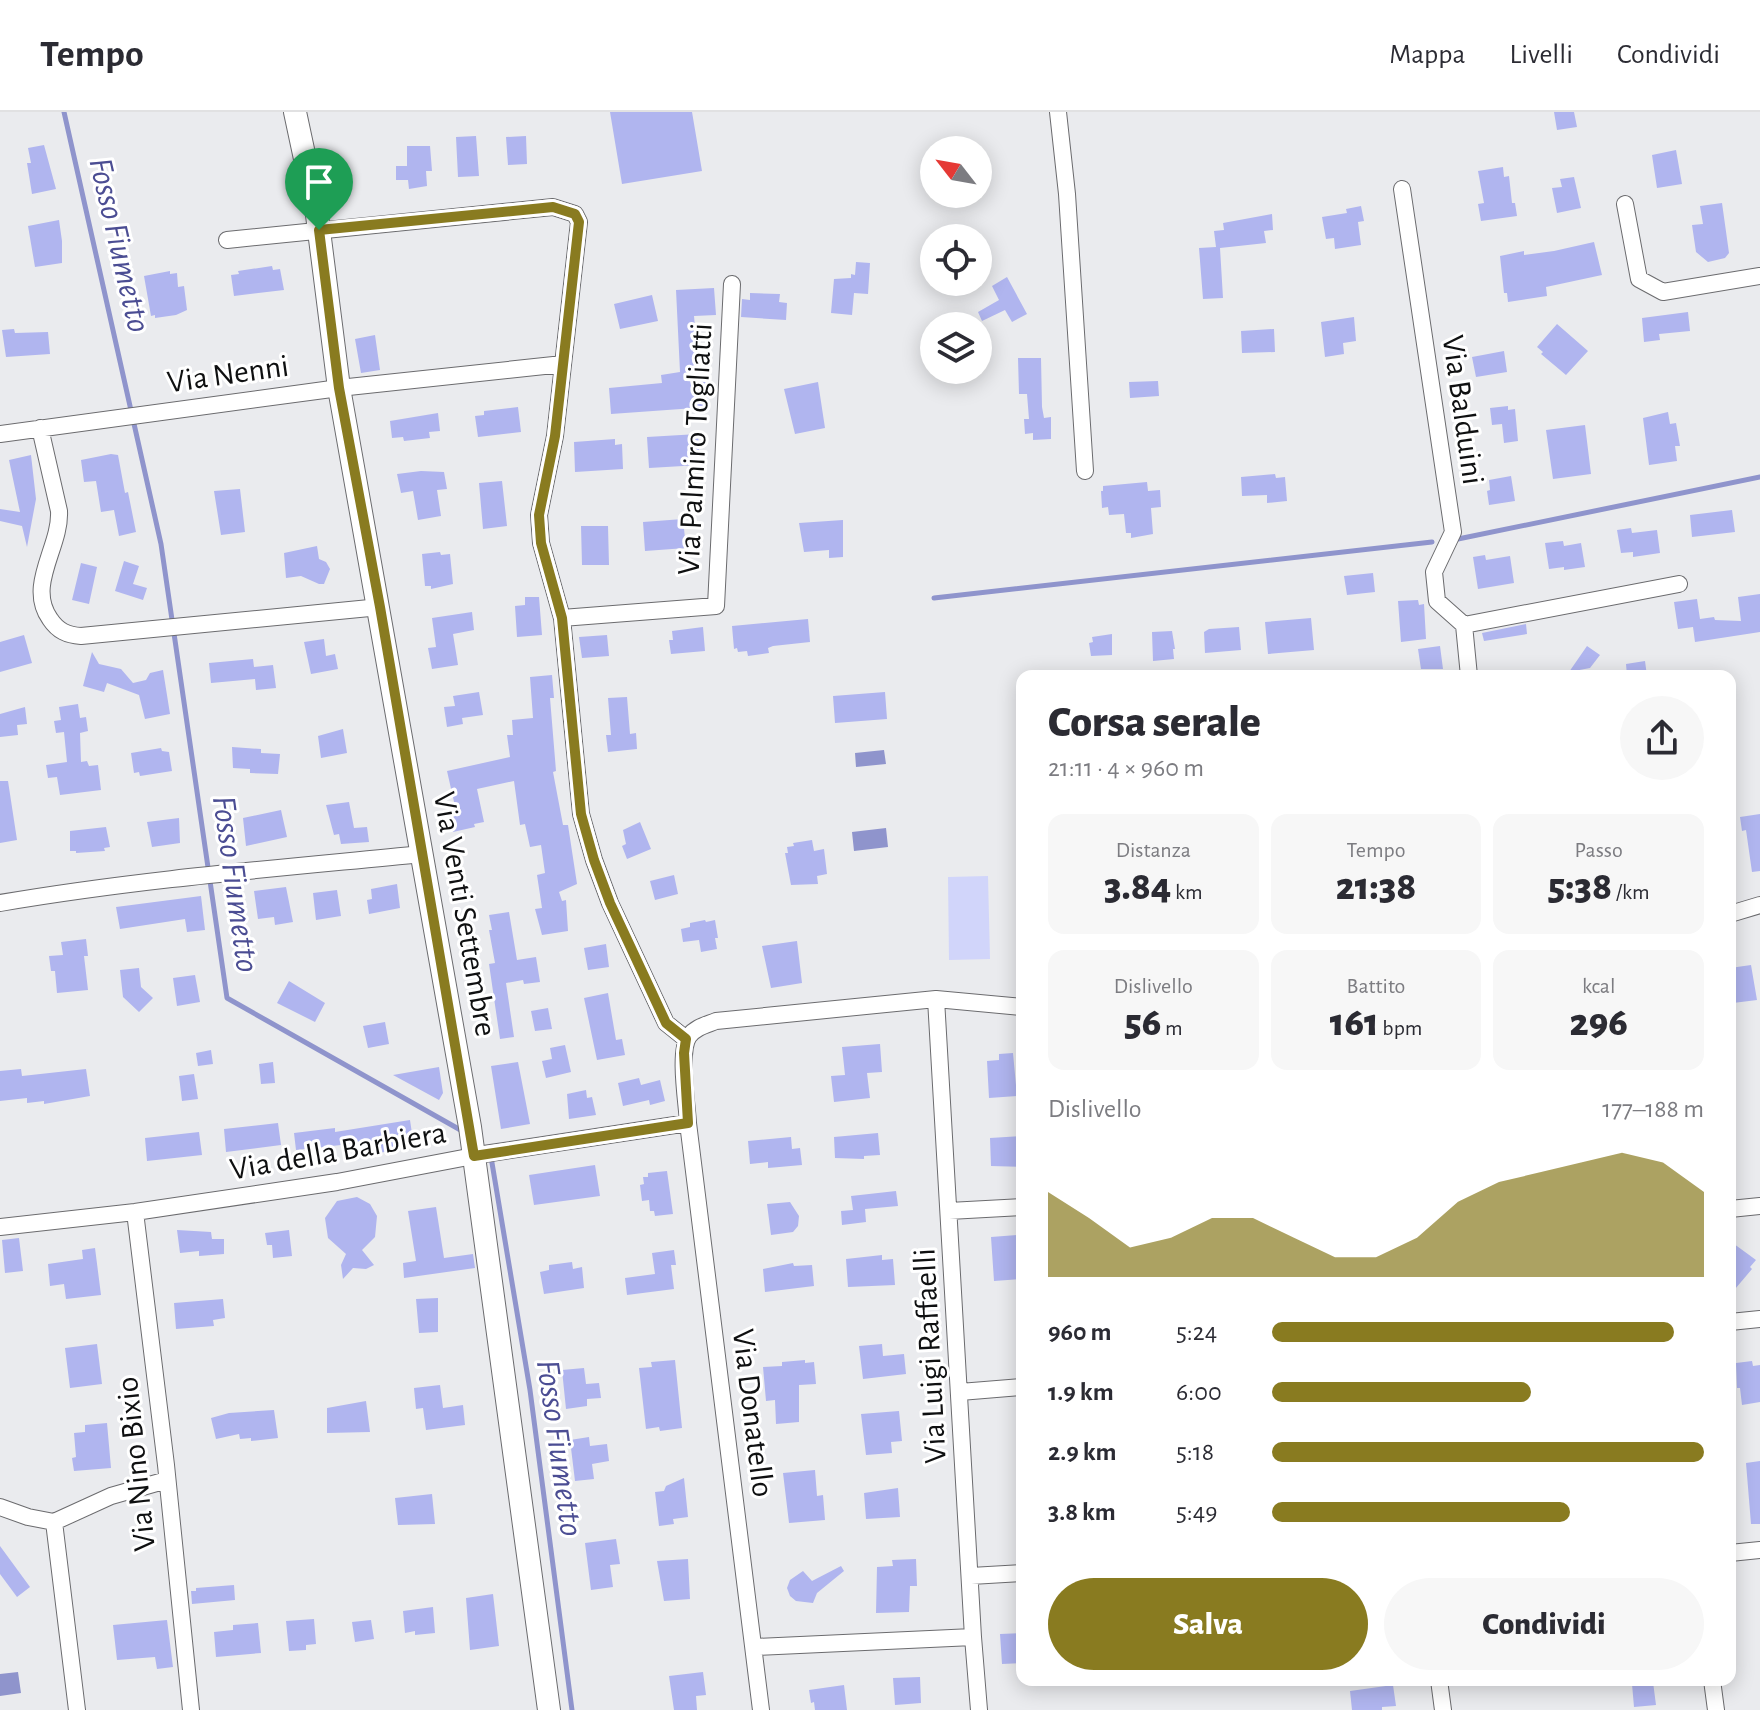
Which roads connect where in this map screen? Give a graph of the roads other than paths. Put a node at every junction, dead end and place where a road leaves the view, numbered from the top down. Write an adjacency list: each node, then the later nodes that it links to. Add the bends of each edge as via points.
1 (1058, 112): 13 (street)
2 (299, 118): 5 (street, Via Venti Settembre)
3 (1402, 189): 17 (street, Via Balduini, via 1453,532 1434,572 1437,601)
4 (1625, 204): 7 (street, via 1639,279 1663,292)
5 (319, 230): 6 (street); 9 (street, via 553,207 575,214 579,222); 10 (street, Via Venti Settembre)
6 (227, 240)
7 (1760, 276)
8 (732, 284): 16 (street, Via Palmiro Togliatti, via 716,606)
9 (563, 364): 10 (street, Via Nenni); 16 (street, via 539,515 541,543)
10 (339, 388): 11 (street, Via Nenni); 15 (street, Via Venti Settembre)
11 (40, 428): 12 (street, Via Nenni); 15 (street, via 60,523 41,598 54,624 70,635)
12 (0, 434)
13 (1085, 471)
14 (1679, 584): 17 (street)
15 (380, 607): 19 (street, Via Venti Settembre)
16 (562, 618): 25 (street, via 581,814 594,860 666,1023)
17 (1464, 625): 18 (street)
18 (1468, 670)
19 (422, 854): 20 (street); 27 (street, Via Venti Settembre)
20 (0, 903)
21 (1760, 905): 22 (street)
22 (1736, 912)
23 (936, 999): 24 (street); 25 (street, via 716,1021); 31 (street, Via Luigi Raffaelli)
24 (1016, 1006)
25 (686, 1039): 26 (street)
26 (688, 1123): 27 (street, Via della Barbiera, via 504,1151); 46 (street, Via Donatello)
27 (475, 1146): 32 (street, Via della Barbiera, via 337,1182); 51 (street, Via Venti Settembre)
28 (1760, 1206): 30 (street)
29 (1016, 1207): 31 (street)
30 (1736, 1208)
31 (949, 1211): 37 (street, Via Luigi Raffaelli)
32 (135, 1212): 33 (street, Via della Barbiera); 38 (street, Via Nino Bixio)
33 (0, 1227)
34 (1760, 1319): 35 (street)
35 (1736, 1321)
36 (1016, 1387): 37 (street)
37 (960, 1392): 44 (street, Via Luigi Raffaelli)
38 (167, 1480): 40 (street, via 111,1496); 50 (street, Via Nino Bixio)
39 (0, 1507): 40 (street)
40 (54, 1522): 49 (street)
41 (1760, 1550): 42 (street)
42 (1736, 1552)
43 (1016, 1573): 44 (street)
44 (971, 1576): 45 (street, Via Luigi Raffaelli)
45 (973, 1637): 46 (street); 53 (street, Via Luigi Raffaelli)
46 (755, 1647): 52 (street, Via Donatello)
47 (1440, 1686): 54 (street)
48 (1713, 1686): 55 (street)
49 (77, 1710)
50 (191, 1710)
51 (549, 1710)
52 (761, 1710)
53 (979, 1710)
54 (1443, 1710)
55 (1716, 1710)

